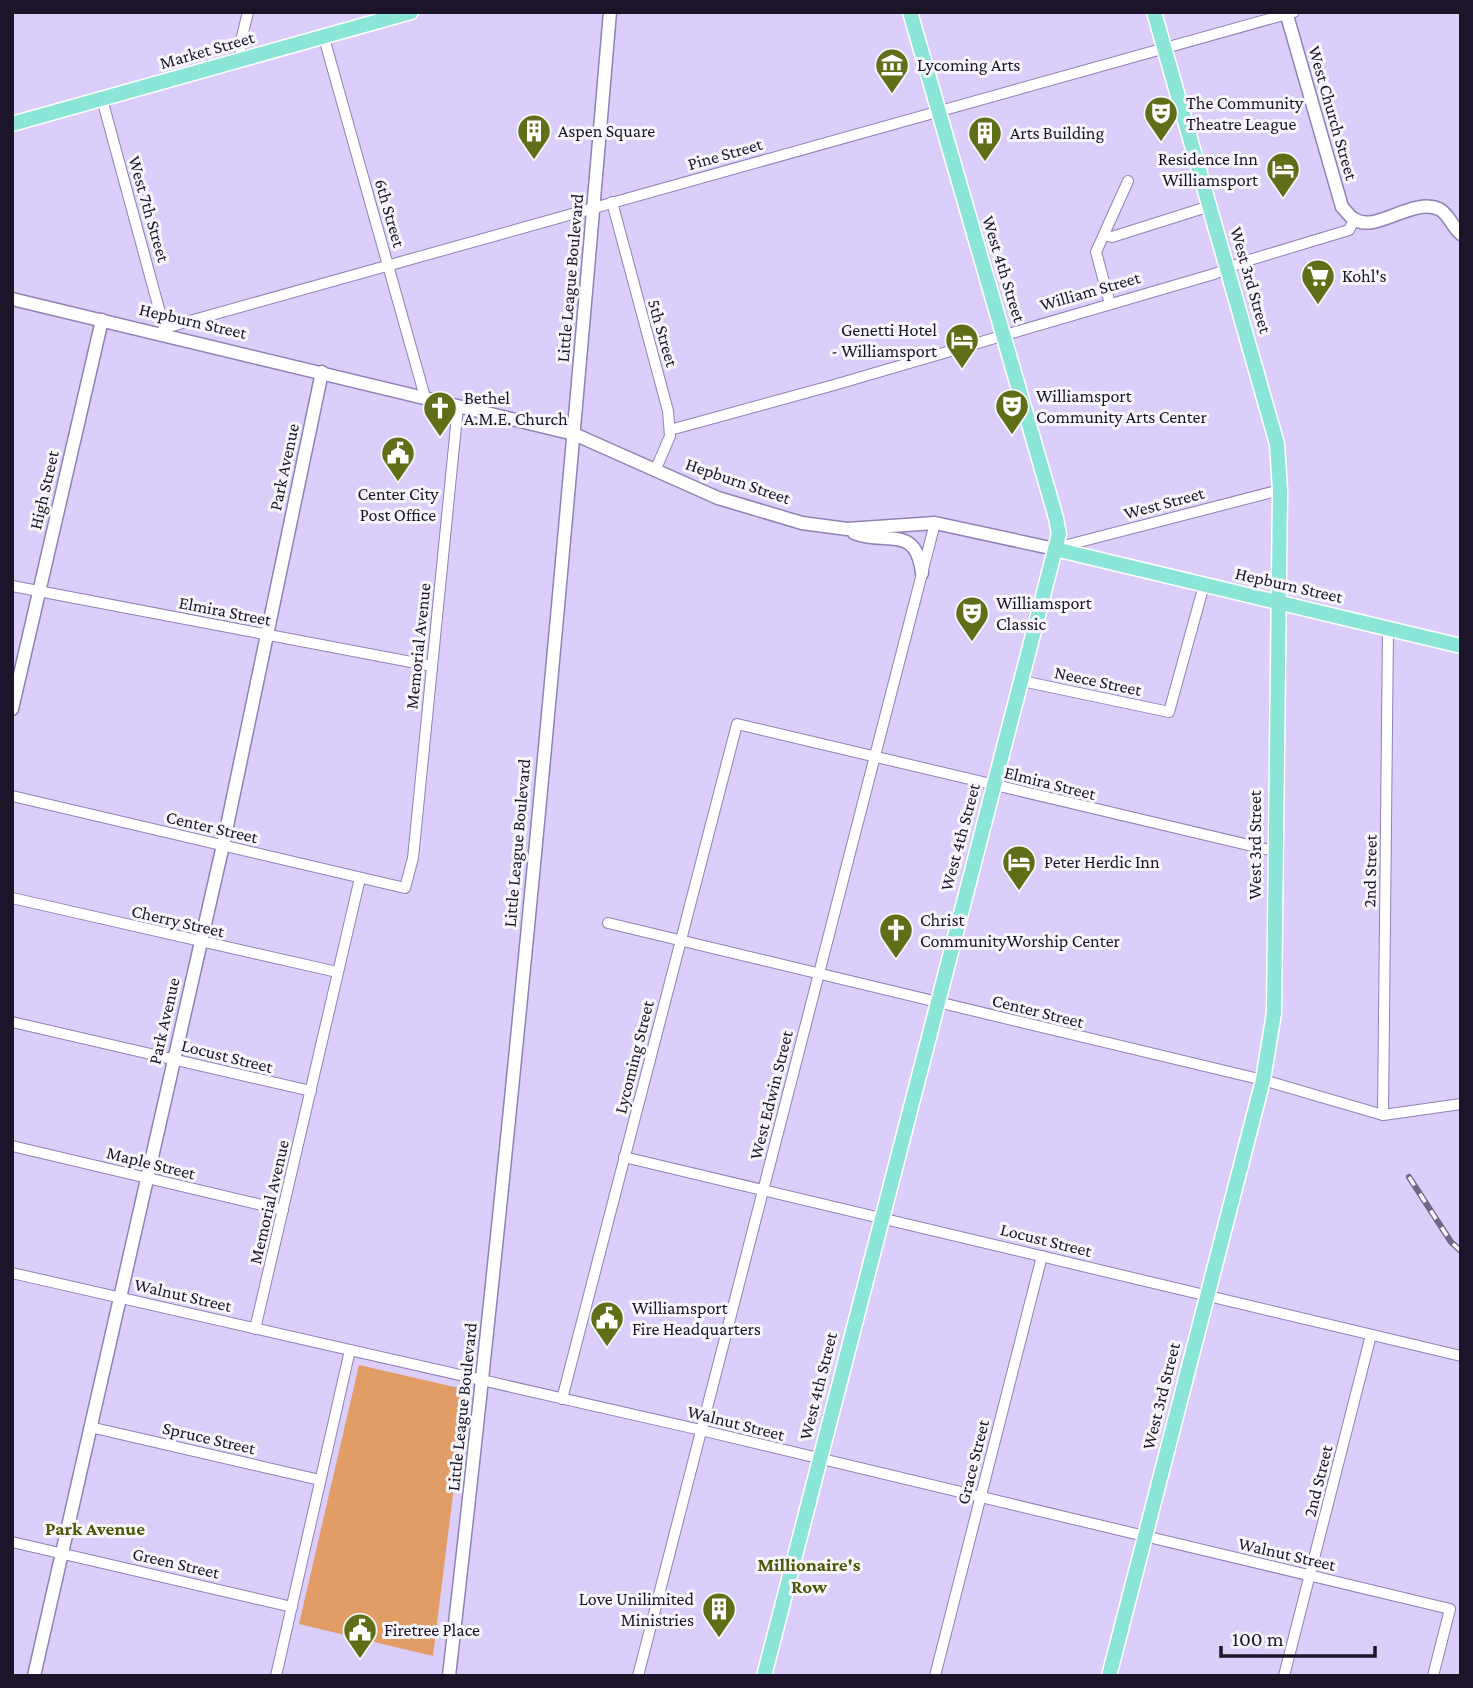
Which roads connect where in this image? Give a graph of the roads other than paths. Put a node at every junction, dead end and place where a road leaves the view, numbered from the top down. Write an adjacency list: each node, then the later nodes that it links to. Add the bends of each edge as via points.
1 (248, 12): 9 (street)
2 (411, 12): 7 (main road, Market Street)
3 (610, 12): 16 (street, Little League Boulevard)
4 (909, 12): 11 (main road, West 4th Street)
5 (1154, 12): 8 (main road, West 3rd Street)
6 (1289, 13): 8 (street, Pine Street); 17 (street, West Church Street, via 1342,207)
7 (324, 38): 9 (main road, Market Street); 20 (street, 6th Street)
8 (1164, 48): 11 (street, Pine Street); 15 (main road, West 3rd Street)
9 (241, 60): 10 (main road, Market Street)
10 (102, 99): 12 (main road, Market Street); 25 (street, West 7th Street)
11 (938, 111): 14 (street, Pine Street); 26 (main road, West 4th Street)
12 (12, 124)
13 (1128, 181): 18 (street)
14 (612, 202): 16 (street, Pine Street); 30 (street, 5th Street)
15 (1210, 206): 18 (street, via 1112,237); 21 (main road, West 3rd Street)
16 (594, 207): 20 (street, Pine Street); 31 (street, Little League Boulevard)
17 (1354, 220): 19 (street, William Street, via 1375,222 1404,210 1429,207 1441,209); 21 (street, William Street, via 1349,230)
18 (1104, 234): 23 (street, via 1096,253)
19 (1461, 234)
20 (388, 265): 25 (street, Pine Street); 28 (street, 6th Street)
21 (1228, 268): 23 (street, William Street); 33 (main road, West 3rd Street, via 1274,428)
22 (12, 299): 24 (street, Hepburn Street)
23 (1110, 304): 26 (street, William Street)
24 (102, 320): 25 (street, Hepburn Street); 40 (street, High Street)
25 (165, 331): 27 (street, Hepburn Street)
26 (1004, 334): 30 (street, William Street); 36 (main road, West 4th Street, via 1056,518 1059,534)
27 (322, 372): 28 (street, Hepburn Street); 43 (street, Park Avenue)
28 (425, 397): 29 (street, Hepburn Street)
29 (458, 406): 31 (street, Hepburn Street); 45 (street, Memorial Avenue)
30 (670, 430): 32 (street, 5th Street)
31 (574, 434): 32 (street, Hepburn Street); 83 (street, Little League Boulevard)
32 (655, 471): 35 (street, Hepburn Street, via 769,514)
33 (1280, 490): 36 (street, West Street); 41 (main road, West 3rd Street)
34 (936, 523): 35 (street, Hepburn Street); 36 (street, Hepburn Street); 37 (street, West Edwin Street)
35 (847, 529): 37 (street, via 869,539 894,537 910,543 918,552)
36 (1055, 549): 38 (main road, Hepburn Street); 46 (main road, West 4th Street)
37 (922, 573): 49 (street, West Edwin Street)
38 (1204, 585): 41 (main road, Hepburn Street); 46 (street, Neece Street, via 1169,712)
39 (12, 586): 40 (street, Elmira Street)
40 (38, 592): 43 (street, Elmira Street); 47 (street, High Street)
41 (1278, 602): 42 (main road, Hepburn Street); 53 (main road, West 3rd Street)
42 (1388, 629): 44 (main road, Hepburn Street); 68 (street, 2nd Street)
43 (267, 635): 45 (street, Elmira Street); 52 (street, Park Avenue)
44 (1461, 646)
45 (432, 666): 55 (street, Memorial Avenue, via 413,858)
46 (1021, 681): 50 (main road, West 4th Street)
47 (12, 709)
48 (737, 724): 49 (street, Elmira Street); 58 (street, Lycoming Street)
49 (874, 757): 50 (street, Elmira Street); 61 (street, West Edwin Street)
50 (993, 785): 53 (street, Elmira Street); 62 (main road, West 4th Street)
51 (12, 796): 52 (street, Center Street)
52 (223, 845): 54 (street, Center Street); 59 (street, Park Avenue)
53 (1274, 851): 65 (main road, West 3rd Street, via 1274,1013)
54 (360, 878): 55 (street, Center Street); 60 (street, Memorial Avenue)
55 (405, 888)
56 (12, 898): 59 (street, Cherry Street)
57 (608, 923): 58 (street, Center Street)
58 (680, 940): 61 (street, Center Street); 70 (street, Lycoming Street)
59 (201, 942): 60 (street, Cherry Street); 64 (street, Park Avenue)
60 (337, 972): 66 (street, Memorial Avenue)
61 (819, 974): 62 (street, Center Street); 72 (street, West Edwin Street)
62 (936, 1002): 65 (street, Center Street); 74 (main road, West 4th Street)
63 (12, 1022): 64 (street, Locust Street)
64 (174, 1059): 66 (street, Locust Street); 71 (street, Park Avenue)
65 (1263, 1080): 68 (street, Center Street); 77 (main road, West 3rd Street)
66 (311, 1091): 73 (street, Memorial Avenue)
67 (1461, 1104): 68 (street, Center Street)
68 (1383, 1115)
69 (12, 1146): 71 (street, Maple Street)
70 (624, 1157): 72 (street, Locust Street); 84 (street, Lycoming Street)
71 (146, 1178): 73 (street, Maple Street); 78 (street, Park Avenue)
72 (763, 1189): 74 (street, Locust Street); 86 (street, West Edwin Street)
73 (283, 1210): 79 (street, Memorial Avenue)
74 (882, 1217): 75 (street, Locust Street); 87 (main road, West 4th Street)
75 (1042, 1256): 77 (street, Locust Street); 89 (street, Grace Street)
76 (12, 1273): 78 (street, Walnut Street)
77 (1207, 1295): 80 (street, Locust Street); 90 (main road, West 3rd Street)
78 (119, 1296): 79 (street, Walnut Street); 85 (street, Park Avenue)
79 (255, 1329): 81 (street, Walnut Street)
80 (1371, 1335): 82 (street, Locust Street); 93 (street, 2nd Street)
81 (350, 1350): 83 (street, Walnut Street); 88 (street)
82 (1461, 1356)
83 (483, 1380): 84 (street, Walnut Street); 97 (street, Little League Boulevard)
84 (562, 1399): 86 (street, Walnut Street)
85 (90, 1427): 88 (street, Spruce Street); 92 (street, Park Avenue)
86 (701, 1430): 87 (street, Walnut Street); 98 (street, West Edwin Street)
87 (820, 1459): 89 (street, Walnut Street); 99 (main road, West 4th Street)
88 (320, 1480): 94 (street)
89 (981, 1498): 90 (street, Walnut Street); 100 (street, Grace Street)
90 (1146, 1535): 93 (street, Walnut Street); 101 (main road, West 3rd Street)
91 (12, 1542): 92 (street, Green Street)
92 (61, 1553): 94 (street, Green Street); 95 (street, Park Avenue)
93 (1310, 1575): 102 (street, 2nd Street); 103 (street, Walnut Street, via 1450,1609)
94 (292, 1607): 96 (street)
95 (34, 1676)
96 (276, 1676)
97 (449, 1676)
98 (638, 1676)
99 (764, 1676)
100 (935, 1676)
101 (1109, 1676)
102 (1284, 1676)
103 (1433, 1676)

